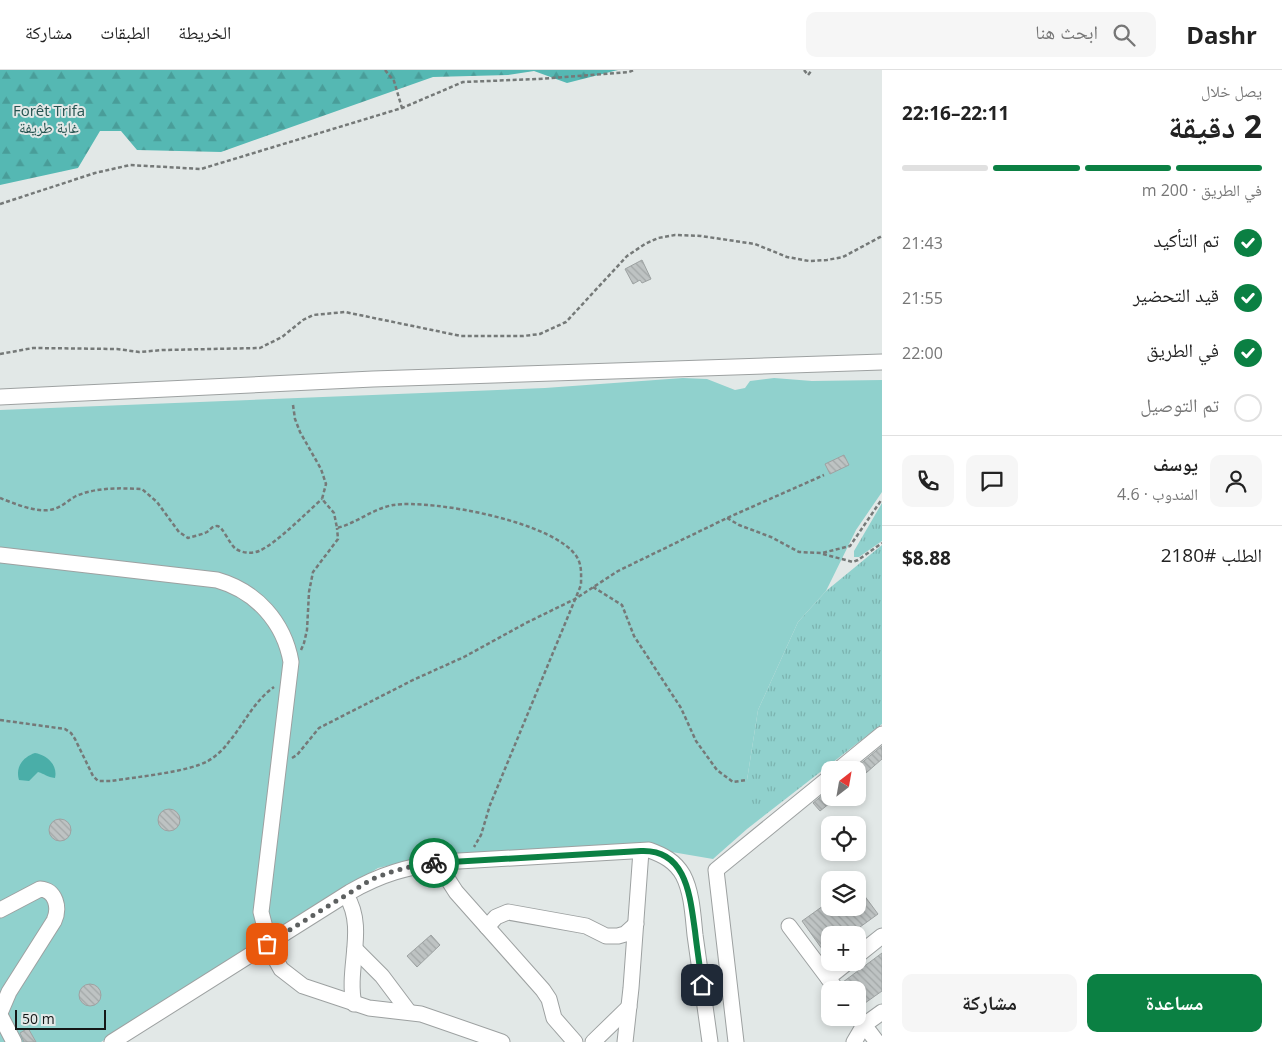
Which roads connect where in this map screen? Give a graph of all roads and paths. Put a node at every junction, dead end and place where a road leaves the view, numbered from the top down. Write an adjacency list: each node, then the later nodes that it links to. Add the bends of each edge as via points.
1 (385, 70): 5 (path, via 394,81)
2 (634, 70): 5 (path, via 464,82)
3 (804, 70): 4 (path, via 808,75)
4 (812, 70)
5 (402, 108): 6 (path, via 201,169 130,165)
6 (0, 204)
7 (882, 236): 8 (path, via 843,257 809,261 787,257 755,244 701,236 658,238 627,256 566,322 540,334 461,336 345,312 313,315 260,348 139,352 33,348)
8 (0, 354)
9 (882, 362): 10 (street, via 363,380)
10 (0, 397)
11 (292, 405): 14 (path, via 300,432 324,476 326,484)
12 (824, 475): 16 (path)
13 (0, 498): 14 (path, via 48,511 60,508 77,496 105,488 142,488 179,532 188,538 218,526 236,549 247,553 258,552 271,543)
14 (322, 499): 17 (path, via 334,513)
15 (882, 499): 19 (path, via 850,546)
16 (727, 518): 19 (path, via 799,552); 21 (path, via 618,571)
17 (337, 528): 22 (path, via 392,506 415,503 485,513 519,522 548,535 578,558 581,585); 23 (path, via 338,539 313,572 304,644)
18 (882, 543): 19 (path, via 853,562)
19 (822, 553)
20 (0, 555): 24 (street, via 217,580 232,585 247,593 275,621 290,652)
21 (593, 587): 22 (path); 29 (path, via 622,604 634,636 681,708 696,741 717,770 733,782)
22 (575, 599): 27 (path, via 320,728 297,755); 32 (path, via 490,805 482,835)
23 (299, 654)
24 (290, 678): 25 (path, via 264,694 228,743 207,761 190,768 111,781 98,781 93,776 75,739 65,729); 27 (street)
25 (0, 720)
26 (882, 734): 28 (street)
27 (280, 761): 40 (street, via 261,912)
28 (849, 761)
29 (747, 780)
30 (821, 784): 61 (street, via 716,870)
31 (645, 851): 32 (street); 36 (street); 60 (street, via 673,862 684,876 692,909)
32 (465, 861): 33 (street)
33 (442, 862): 34 (street, via 391,872); 38 (street, via 451,885)
34 (346, 895): 40 (street); 41 (street, via 355,917)
35 (0, 910): 50 (street, via 40,889 50,892 58,910 9,992)
36 (636, 924): 38 (street, via 625,934 606,936 586,926 508,912 496,917); 47 (street)
37 (789, 926): 44 (street)
38 (486, 927): 57 (street, via 544,990 554,1018)
39 (882, 936): 42 (street)
40 (268, 944): 46 (street, via 281,969 295,982); 55 (street)
41 (355, 949): 46 (street); 48 (street, via 382,976)
42 (866, 949)
43 (837, 971): 44 (street)
44 (828, 978): 45 (street)
45 (830, 981)
46 (354, 1004): 48 (street)
47 (629, 1007): 58 (street); 59 (street)
48 (409, 1012): 56 (street)
49 (882, 1012): 51 (street)
50 (0, 1014): 54 (street)
51 (866, 1019)
52 (859, 1026): 62 (street)
53 (865, 1026): 63 (street)
54 (14, 1042)
55 (112, 1042)
56 (502, 1042)
57 (575, 1042)
58 (593, 1042)
59 (625, 1042)
60 (710, 1042)
61 (736, 1042)
62 (854, 1042)
63 (876, 1042)

